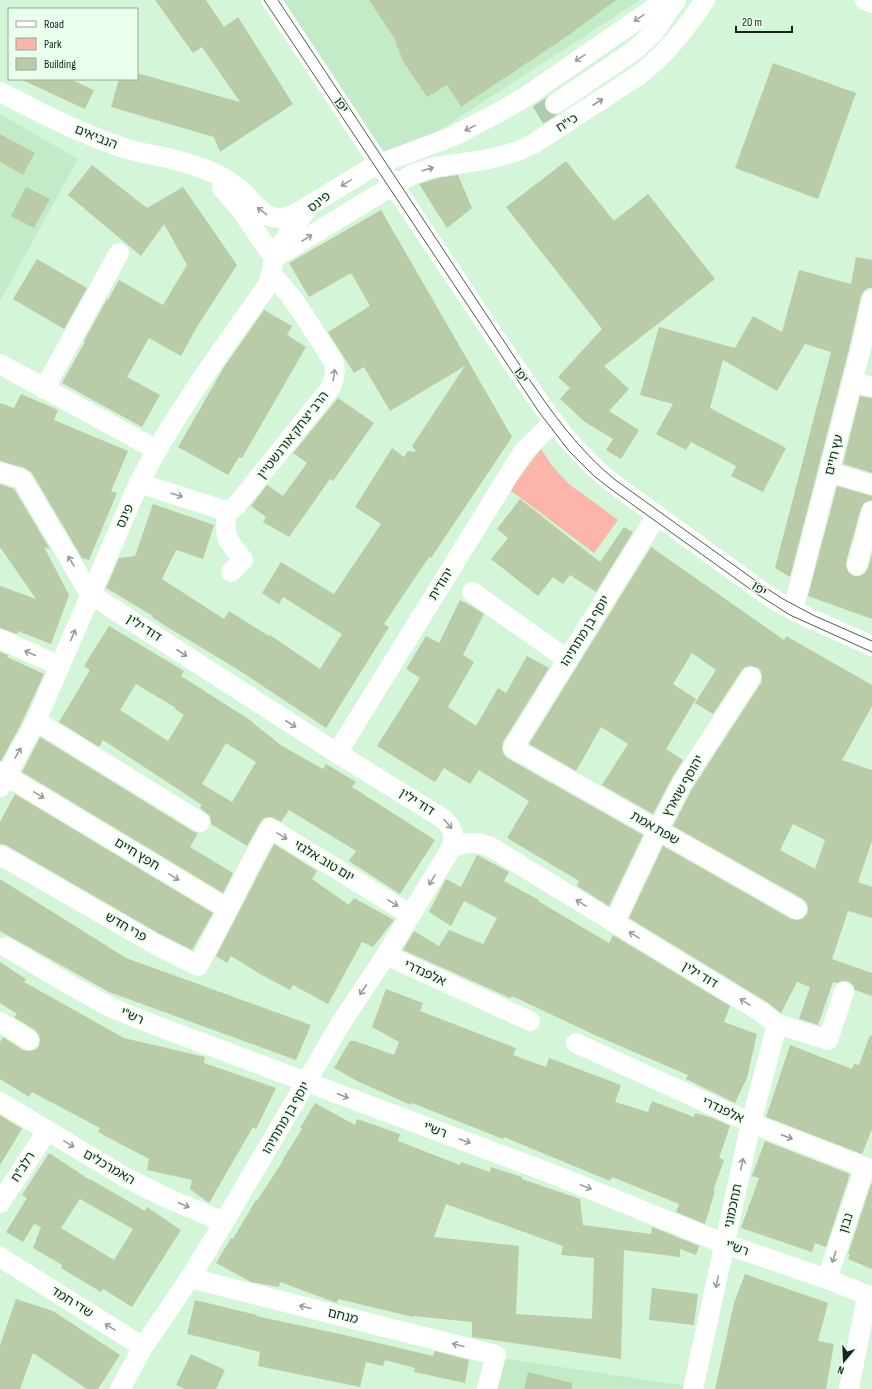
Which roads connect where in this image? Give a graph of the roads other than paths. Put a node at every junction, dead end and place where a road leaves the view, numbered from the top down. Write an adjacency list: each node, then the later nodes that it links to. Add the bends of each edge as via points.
1 (271, 0): 10 (street, יפו)
2 (666, 0): 10 (street, one-way to 10, via 494,116 451,137)
3 (676, 0): 7 (street, via 653,33)
4 (865, 0): 5 (street)
5 (872, 3)
6 (701, 7): 7 (street, via 678,29 659,42); 12 (street, כי"ח, one-way to 6, via 423,170 501,156 533,144 639,75 676,41)
7 (625, 57): 9 (street)
8 (0, 92): 11 (street, הנביאים, via 59,122 113,145)
9 (555, 104)
10 (379, 164): 12 (street, יפו); 13 (street, פינס, one-way to 13)
11 (198, 167): 13 (street, הנביאים, one-way to 11, via 284,218 272,217 258,208 231,182); 15 (street, הנביאים, via 232,199)
12 (393, 185): 15 (street, פינס, one-way to 12); 22 (street, יפו)
13 (310, 205): 15 (street, פינס, via 289,233)
14 (119, 253): 21 (street)
15 (273, 267): 23 (street, פינס, via 267,286 210,367); 28 (street, הרב יצחק אורנשטיין, one-way to 15, via 235,507 322,400 335,376 333,361 278,282)
16 (871, 304): 17 (street, עץ חיים)
17 (866, 354): 19 (street, עץ חיים)
18 (0, 364): 21 (street)
19 (853, 382): 20 (street); 25 (street, עץ חיים)
20 (872, 387)
21 (44, 389): 23 (street)
22 (554, 422): 30 (street, יפו, via 573,447 597,470); 43 (street, יהודית, via 523,452)
23 (157, 450): 26 (street, פינס)
24 (0, 472): 34 (street, דוד ילין, one-way to 24, via 22,479)
25 (829, 472): 27 (street); 35 (street, עץ חיים)
26 (139, 483): 28 (street, one-way to 28); 34 (street, פינס)
27 (872, 485)
28 (226, 511): 32 (street, via 228,540 243,560)
29 (872, 511): 31 (street)
30 (657, 515): 35 (street, יפו, via 760,590); 38 (street, יוסף בן מתתיהו)
31 (857, 565)
32 (231, 572)
33 (472, 592): 38 (street)
34 (90, 594): 39 (street, פינס, one-way to 34); 43 (street, דוד ילין, one-way to 43)
35 (793, 610): 37 (street, יפו)
36 (0, 640): 39 (street, one-way to 36)
37 (872, 646)
38 (568, 660): 42 (street, יוסף בן מתתיהו)
39 (60, 666): 41 (street, פינס)
40 (751, 677): 46 (street, יהוסף שוארץ, via 682,783)
41 (36, 721): 44 (street, פינס, one-way to 41); 45 (street)
42 (513, 748): 46 (street, שפת אמת)
43 (337, 753): 47 (street, דוד ילין, one-way to 47, via 442,818 452,828)
44 (2, 778): 50 (street, חפץ חיים, one-way to 50)
45 (200, 822)
46 (658, 830): 49 (street, שפת אמת); 52 (street, יהוסף שוארץ)
47 (452, 847): 51 (street, יוסף בן מתתיהו, one-way to 51); 52 (street, דוד ילין, one-way to 47, via 489,846 474,842)
48 (0, 855): 50 (street, פרי חדש, via 198,966)
49 (797, 909)
50 (228, 910): 51 (street, יום טוב אלגזי, one-way to 51, via 270,828)
51 (411, 915): 54 (street, יוסף בן מתתיהו)
52 (614, 923): 58 (street, דוד ילין, one-way to 52)
53 (6, 947): 61 (street, רש"י, via 110,1006)
54 (386, 955): 56 (street, אלפנדרי); 61 (street, יוסף בן מתתיהו, one-way to 61, via 341,1022)
55 (844, 992): 58 (street, דוד ילין, via 828,1040)
56 (530, 1021)
57 (0, 1022): 59 (street)
58 (777, 1024): 63 (street, תחכמוני)
59 (29, 1040)
60 (576, 1043): 63 (street, אלפנדרי)
61 (306, 1082): 67 (street, יוסף בן מתתיהו); 68 (street, רש"י, one-way to 68, via 555,1175)
62 (0, 1102): 64 (street, האמרכלים)
63 (751, 1123): 65 (street, אלפנדרי, one-way to 65); 68 (street, תחכמוני, one-way to 63)
64 (47, 1131): 66 (street, רלב"ח); 67 (street, האמרכלים, one-way to 67, via 123,1176)
65 (868, 1168): 71 (street, נבון, one-way to 71)
66 (0, 1203)
67 (224, 1222): 70 (street, יוסף בן מתתיהו)
68 (725, 1244): 71 (street, רש"י); 76 (street, תחכמוני, one-way to 76)
69 (0, 1257): 73 (street, שדי חמד, one-way to 69)
70 (190, 1278): 73 (street, יוסף בן מתתיהו); 75 (street, מנחם, one-way to 70, via 496,1355)
71 (827, 1279): 72 (street, רש"י)
72 (870, 1296): 77 (street)
73 (143, 1347): 74 (street, יוסף בן מתתיהו)
74 (120, 1389)
75 (487, 1389)
76 (693, 1389)
77 (849, 1389)

